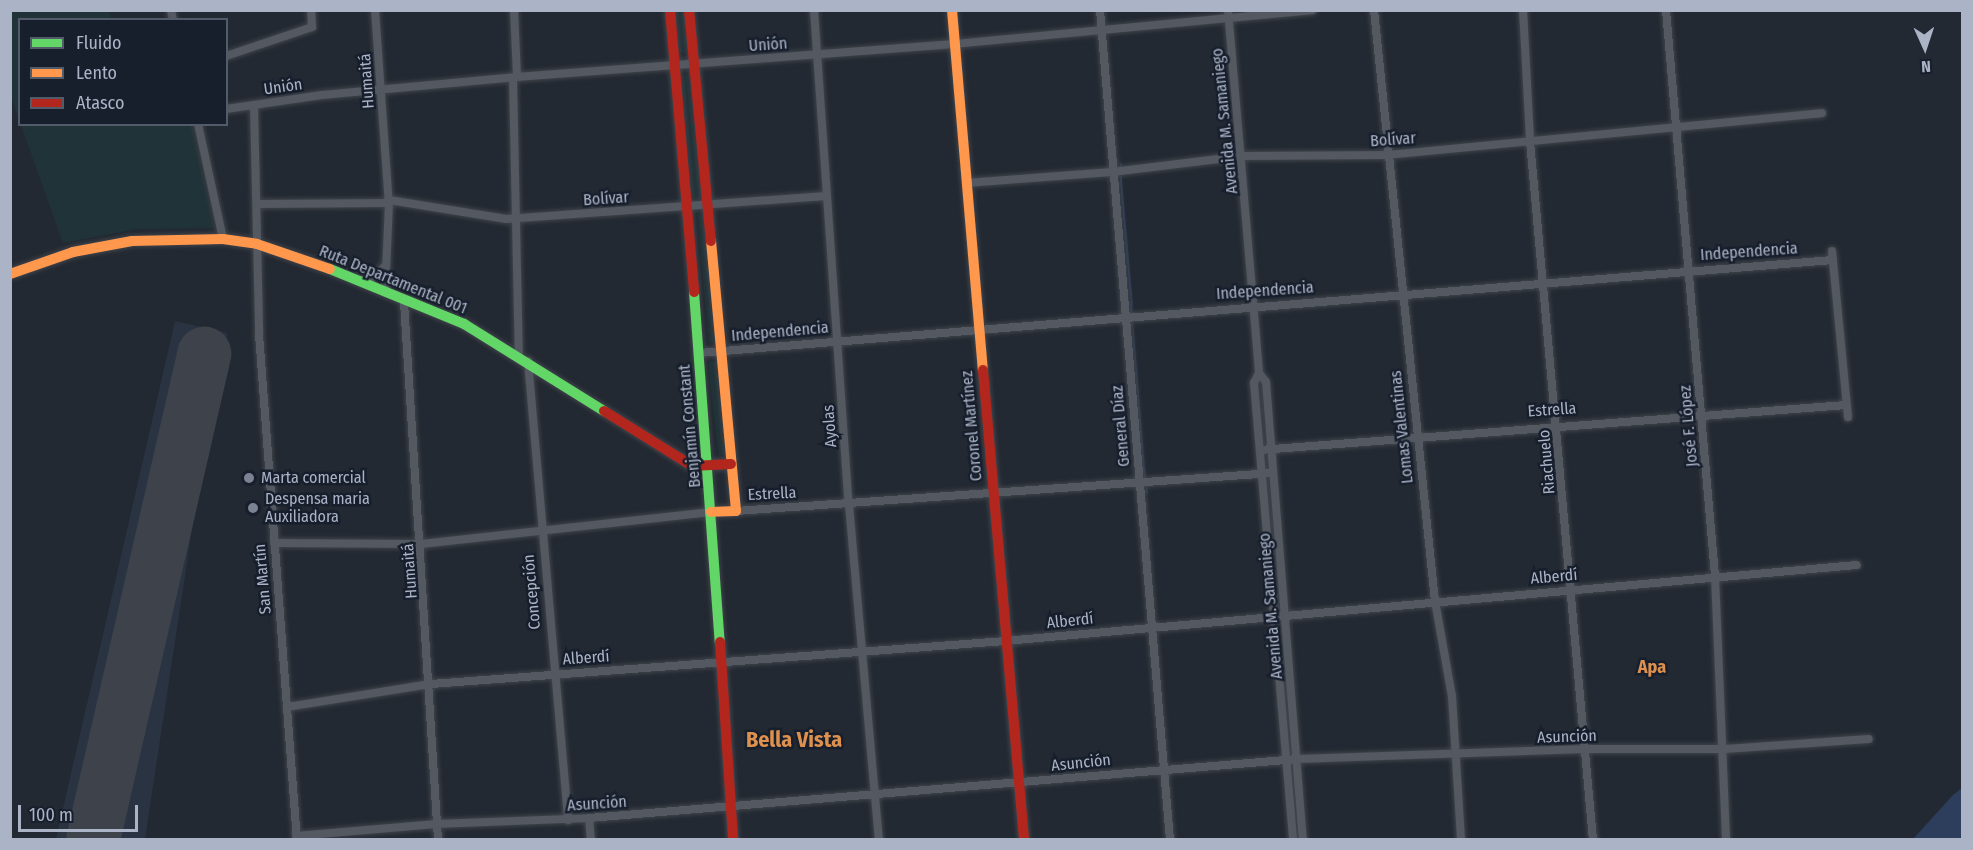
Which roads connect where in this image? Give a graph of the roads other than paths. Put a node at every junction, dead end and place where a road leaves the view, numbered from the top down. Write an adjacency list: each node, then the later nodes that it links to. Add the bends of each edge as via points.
1 (311, 10): 16 (street, via 312,27)
2 (375, 10): 21 (street, Humaitá)
3 (514, 10): 20 (street, Concepción)
4 (670, 10): 19 (street, Benjamín Constant)
5 (689, 10): 18 (street)
6 (814, 10): 17 (street, Ayolas)
7 (952, 10): 15 (street, Coronel Martínez)
8 (1100, 10): 14 (street, General Díaz)
9 (1312, 10): 13 (street, Unión)
10 (1374, 10): 28 (street, Lomas Valentinas)
11 (1523, 10): 27 (street, Riachuelo)
12 (1666, 10): 26 (street, José F. López)
13 (1228, 15): 14 (street, Unión); 29 (street, Avenida M. Samaniego)
14 (1106, 30): 15 (street, Unión); 30 (street, General Díaz)
15 (954, 44): 17 (street, Unión); 31 (street, Coronel Martínez)
16 (228, 55)
17 (815, 55): 18 (street, Unión); 32 (street, Ayolas)
18 (694, 64): 19 (street, Unión); 35 (street)
19 (669, 66): 20 (street, Unión); 36 (street, Benjamín Constant)
20 (515, 78): 21 (street, Unión); 37 (street, Concepción)
21 (381, 90): 22 (street, Unión); 33 (street, Humaitá)
22 (254, 105): 23 (street, Unión); 34 (street, San Martín)
23 (228, 109)
24 (1822, 113): 26 (street, Bolívar)
25 (198, 126): 38 (street)
26 (1677, 126): 27 (street, Bolívar); 41 (street, José F. López)
27 (1530, 141): 28 (street, Bolívar); 44 (street, Riachuelo)
28 (1387, 155): 29 (street, Bolívar); 46 (street, Lomas Valentinas)
29 (1243, 156): 30 (street, Bolívar); 48 (street, Avenida M. Samaniego)
30 (1118, 172): 31 (street, Bolívar); 49 (street, General Díaz)
31 (966, 183): 50 (street, Coronel Martínez)
32 (825, 196): 35 (street, Bolívar); 51 (street, Ayolas)
33 (389, 201): 34 (street, Bolívar); 37 (street, Bolívar); 40 (street, Humaitá)
34 (259, 204): 39 (street, San Martín)
35 (707, 206): 36 (street, Bolívar); 52 (street)
36 (687, 207): 37 (street, Bolívar); 53 (street, Benjamín Constant)
37 (518, 218): 54 (street, Concepción)
38 (223, 239): 39 (street, Ruta Departamental 001); 42 (street, Ruta Departamental 001, via 132,240 73,252)
39 (257, 244): 43 (street, Ruta Departamental 001); 73 (street, San Martín)
40 (387, 265): 43 (street, via 374,277); 45 (street, Humaitá)
41 (1689, 269): 44 (street, Independencia); 56 (street, Independencia, via 1832,256); 57 (street, José F. López)
42 (10, 274)
43 (357, 281): 45 (street, Ruta Departamental 001)
44 (1544, 284): 46 (street, Independencia); 59 (street, Riachuelo)
45 (385, 293): 47 (street, Ruta Departamental 001)
46 (1402, 294): 48 (street, Independencia); 60 (street, Lomas Valentinas)
47 (404, 302): 54 (street, Ruta Departamental 001, via 464,324); 74 (street, Humaitá)
48 (1255, 305): 49 (street, Independencia); 55 (street, Avenida M. Samaniego)
49 (1130, 316): 50 (street, Independencia); 67 (street, General Díaz)
50 (978, 331): 51 (street, Independencia); 68 (street, Coronel Martínez)
51 (837, 341): 52 (street, Independencia); 69 (street, Ayolas)
52 (721, 351): 53 (street, Independencia); 63 (street)
53 (699, 353): 64 (street, Benjamín Constant)
54 (524, 358): 64 (street, Ruta Departamental 001, via 692,466); 72 (street, Concepción)
55 (1260, 373): 61 (street, Avenida M. Samaniego, via 1266,382); 62 (street, Avenida M. Samaniego, via 1254,382)
56 (1846, 405): 57 (street, Estrella); 58 (street, Independencia)
57 (1702, 415): 59 (street, Estrella); 76 (street, José F. López)
58 (1848, 417)
59 (1557, 424): 60 (street, Estrella); 77 (street, Riachuelo)
60 (1417, 436): 61 (street, Estrella); 78 (street, Lomas Valentinas)
61 (1271, 449): 62 (street, Estrella); 66 (street, Avenida M. Samaniego)
62 (1260, 450): 65 (street, Avenida M. Samaniego)
63 (731, 465): 64 (street, Ruta Departamental 001); 70 (street)
64 (709, 466): 71 (street, Benjamín Constant)
65 (1262, 473): 66 (street, Estrella); 67 (street, Estrella); 80 (street, Avenida M. Samaniego)
66 (1273, 473): 79 (street, Avenida M. Samaniego)
67 (1144, 481): 68 (street, Estrella); 81 (street, General Díaz)
68 (993, 495): 69 (street, Estrella); 82 (street, Coronel Martínez)
69 (849, 505): 70 (street, Estrella); 83 (street, Ayolas)
70 (736, 511): 71 (street, Estrella)
71 (711, 512): 72 (street, Estrella); 84 (street, Benjamín Constant)
72 (541, 532): 74 (street, Estrella); 85 (street, Concepción)
73 (274, 543): 74 (street, Estrella); 87 (street, San Martín)
74 (421, 544): 86 (street, Humaitá)
75 (1857, 565): 76 (street, Alberdí)
76 (1715, 576): 77 (street, Alberdí); 90 (street, José F. López)
77 (1570, 589): 78 (street, Alberdí); 89 (street, Riachuelo)
78 (1435, 601): 79 (street, Alberdí); 91 (street, Lomas Valentinas, via 1452,696)
79 (1285, 614): 80 (street, Alberdí); 92 (street, Avenida M. Samaniego)
80 (1274, 615): 81 (street, Alberdí); 93 (street, Avenida M. Samaniego)
81 (1153, 627): 82 (street, Alberdí); 94 (street, General Díaz)
82 (1005, 641): 83 (street, Alberdí); 95 (street, Coronel Martínez)
83 (862, 651): 84 (street, Alberdí); 96 (street, Ayolas)
84 (721, 662): 85 (street, Alberdí); 97 (street, Benjamín Constant)
85 (552, 674): 86 (street, Alberdí); 99 (street, Concepción)
86 (431, 684): 87 (street, Alberdí); 100 (street, Humaitá)
87 (287, 707): 101 (street, San Martín)
88 (1869, 739): 90 (street, Asunción)
89 (1585, 749): 90 (street, Asunción); 91 (street, Asunción); 111 (street, Riachuelo)
90 (1725, 749): 112 (street, José F. López)
91 (1455, 754): 92 (street, Asunción); 110 (street, Lomas Valentinas)
92 (1297, 759): 93 (street, Asunción); 109 (street, Avenida M. Samaniego)
93 (1286, 760): 94 (street, Asunción); 108 (street, Avenida M. Samaniego)
94 (1164, 769): 95 (street, Asunción); 107 (street, General Díaz)
95 (1018, 783): 96 (street, Asunción); 106 (street, Coronel Martínez)
96 (874, 794): 97 (street, Asunción); 105 (street, Ayolas)
97 (731, 808): 98 (street, Asunción); 104 (street, Benjamín Constant)
98 (590, 818): 99 (street, Asunción); 103 (street)
99 (568, 820): 100 (street, Asunción)
100 (436, 824): 101 (street, Asunción); 102 (street, Humaitá)
101 (297, 838)
102 (438, 840)
103 (591, 840)
104 (734, 840)
105 (879, 840)
106 (1024, 840)
107 (1170, 840)
108 (1293, 840)
109 (1303, 840)
110 (1461, 840)
111 (1593, 840)
112 (1726, 840)

